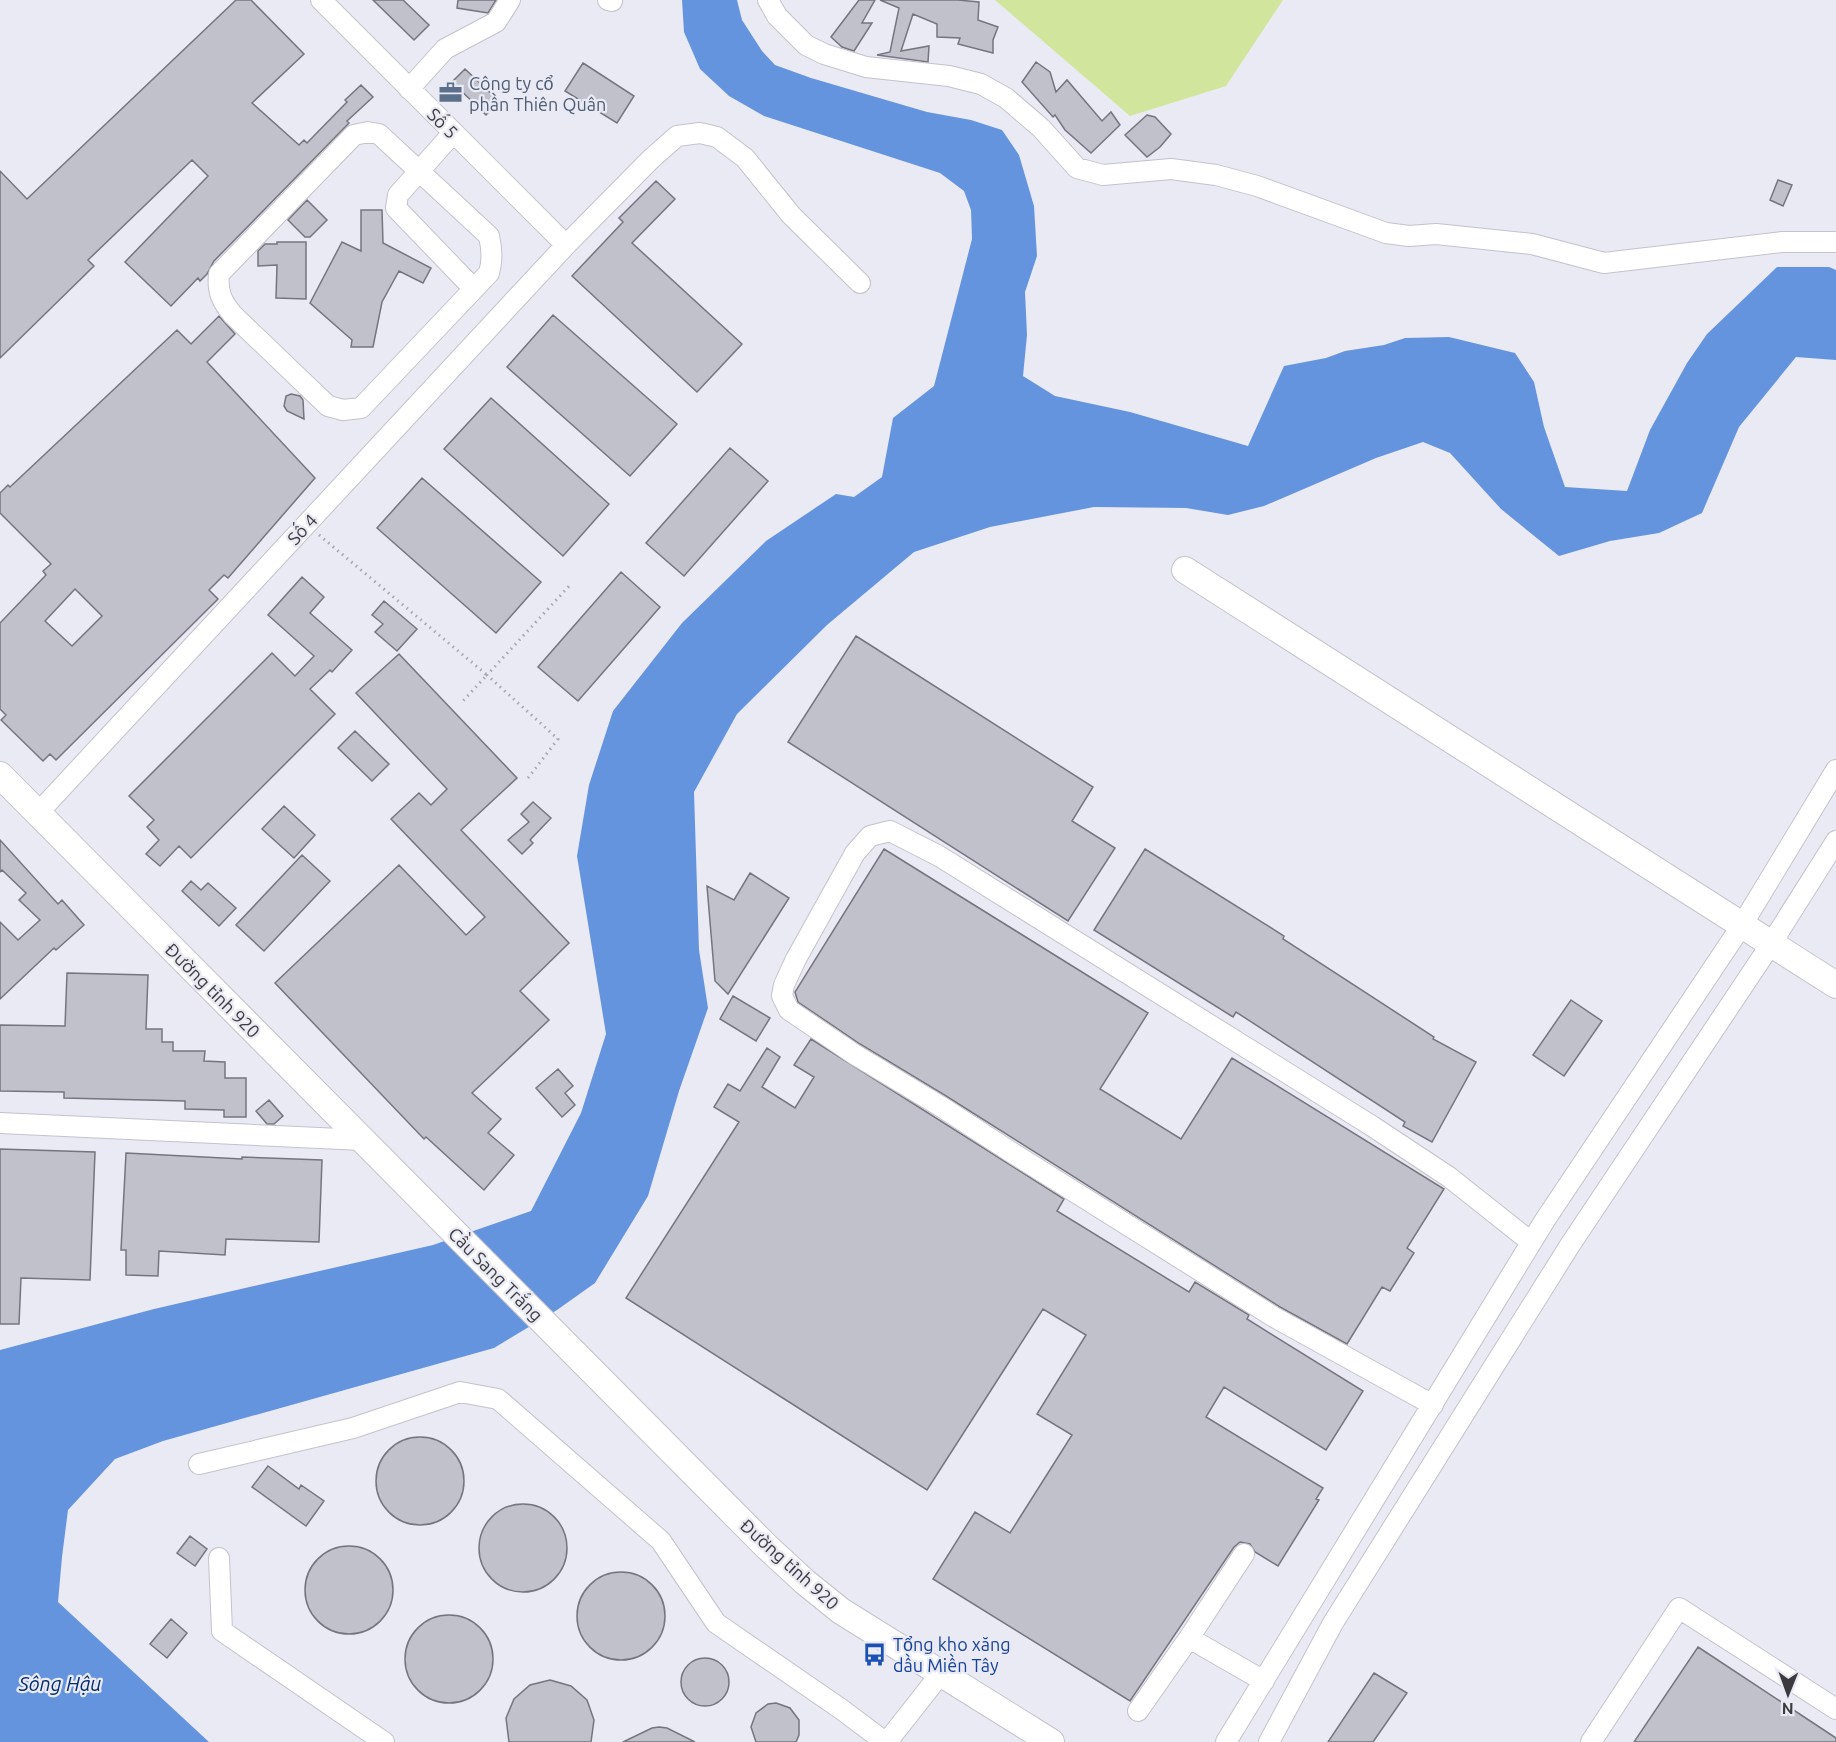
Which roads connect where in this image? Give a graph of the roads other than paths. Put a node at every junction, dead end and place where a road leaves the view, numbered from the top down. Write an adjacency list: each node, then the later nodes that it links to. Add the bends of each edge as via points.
1 (321, 0): 6 (street, Số 5)
2 (510, 0): 6 (street, via 496,22 445,49)
3 (608, 0): 5 (street)
4 (768, 0): 9 (street, via 777,16 806,45 824,54 866,67 949,76 981,84 1006,98 1041,128 1077,168 1103,175 1171,169 1216,175 1386,233 1532,244 1604,263 1782,242)
5 (612, 1)
6 (410, 89): 7 (street, Số 5)
7 (453, 133): 8 (street); 10 (street, Số 5)
8 (418, 171): 12 (street, via 489,237 492,266); 12 (street, via 398,195 396,208); 12 (street, via 379,134 354,135 219,274 222,303 328,406 343,410 361,408)
9 (1836, 242)
10 (566, 245): 11 (street, Số 4, via 677,136 700,133 717,137 745,158 791,215); 16 (street, Số 4)
11 (860, 283)
12 (474, 290)
13 (1185, 570): 18 (main road)
14 (1836, 770): 18 (street)
15 (0, 775): 16 (main road, Đường tỉnh 920)
16 (38, 813): 22 (main road, Đường tỉnh 920)
17 (1836, 841): 19 (street)
18 (1742, 925): 19 (main road); 24 (street)
19 (1771, 944): 20 (main road); 39 (street, via 1533,1305 1333,1623)
20 (1836, 985)
21 (0, 1123): 22 (street)
22 (363, 1140): 23 (main road, Đường tỉnh 920)
23 (427, 1204): 25 (main road, Cầu Sang Trắng)
24 (1532, 1242): 26 (street); 26 (street, via 1449,1177 1372,1126 939,856 890,831 870,836 855,853 784,985 782,996 789,1010 1274,1317)
25 (564, 1343): 31 (main road, Đường tỉnh 920, via 805,1582 842,1611)
26 (1433, 1405): 32 (street)
27 (199, 1464): 36 (street, via 353,1428 460,1392 498,1399 661,1541 716,1623)
28 (1244, 1554): 30 (street)
29 (219, 1558): 35 (street, via 222,1631)
30 (1189, 1638): 32 (street); 34 (street)
31 (942, 1672): 36 (street); 37 (main road, Đường tỉnh 920)
32 (1264, 1681): 38 (street)
33 (1836, 1709): 40 (street, via 1679,1608)
34 (1138, 1711)
35 (384, 1742)
36 (886, 1742)
37 (1051, 1742)
38 (1226, 1742)
39 (1269, 1742)
40 (1591, 1742)

